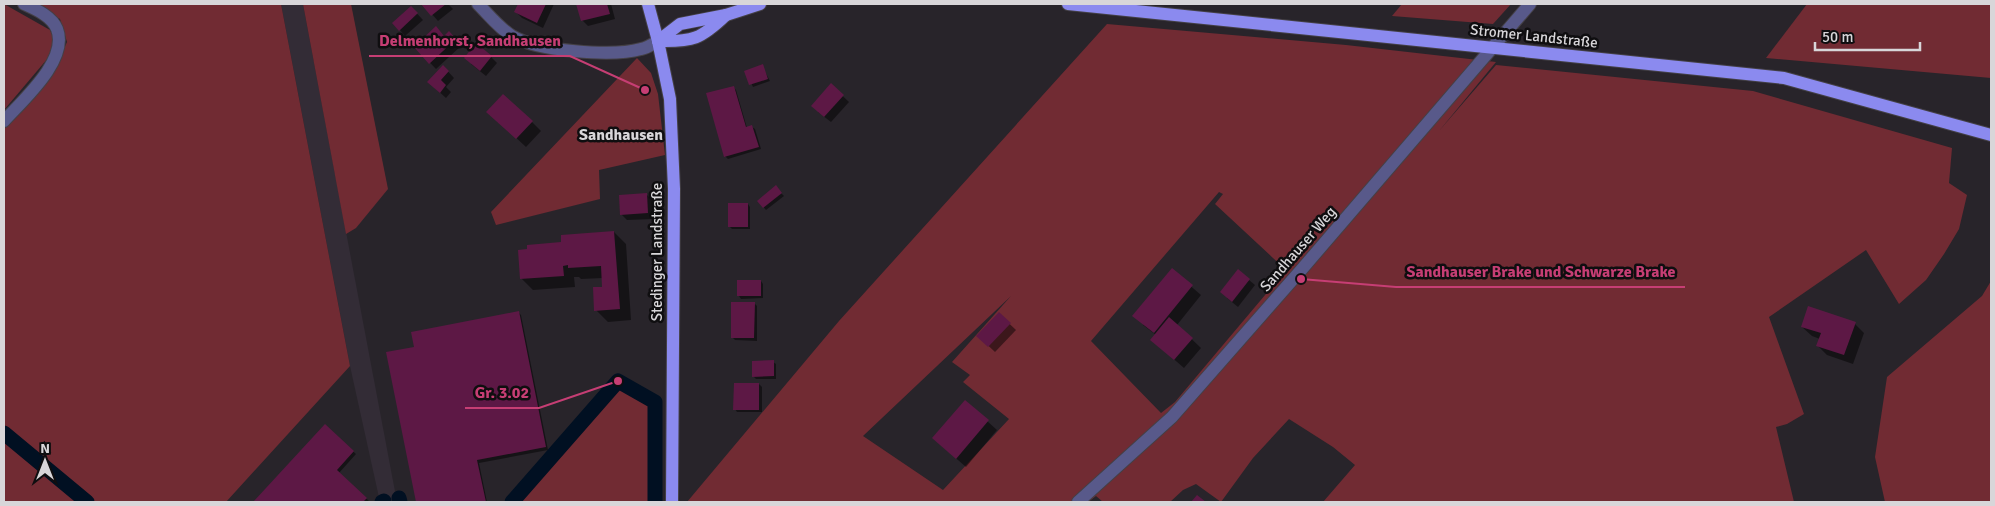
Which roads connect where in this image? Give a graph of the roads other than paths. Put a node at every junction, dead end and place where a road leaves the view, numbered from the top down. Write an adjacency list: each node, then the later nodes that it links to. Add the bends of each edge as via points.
1 (24, 4): 9 (street, via 45,14 57,28 60,46 52,66)
2 (478, 4): 7 (street, via 511,35 542,46 616,52 642,49)
3 (648, 4): 7 (main road, Stedinger Landstraße)
4 (760, 4): 7 (main road, via 680,24)
5 (1068, 4): 8 (main road, Stromer Landstraße)
6 (1530, 4): 8 (street, Sandhauser Weg)
7 (658, 41): 11 (main road, Stedinger Landstraße, via 670,99 674,189)
8 (1491, 48): 10 (main road, Stromer Landstraße, via 1784,78); 12 (street, Sandhauser Weg, via 1172,417)
9 (4, 121)
10 (1991, 135)
11 (672, 502)
12 (1078, 502)

